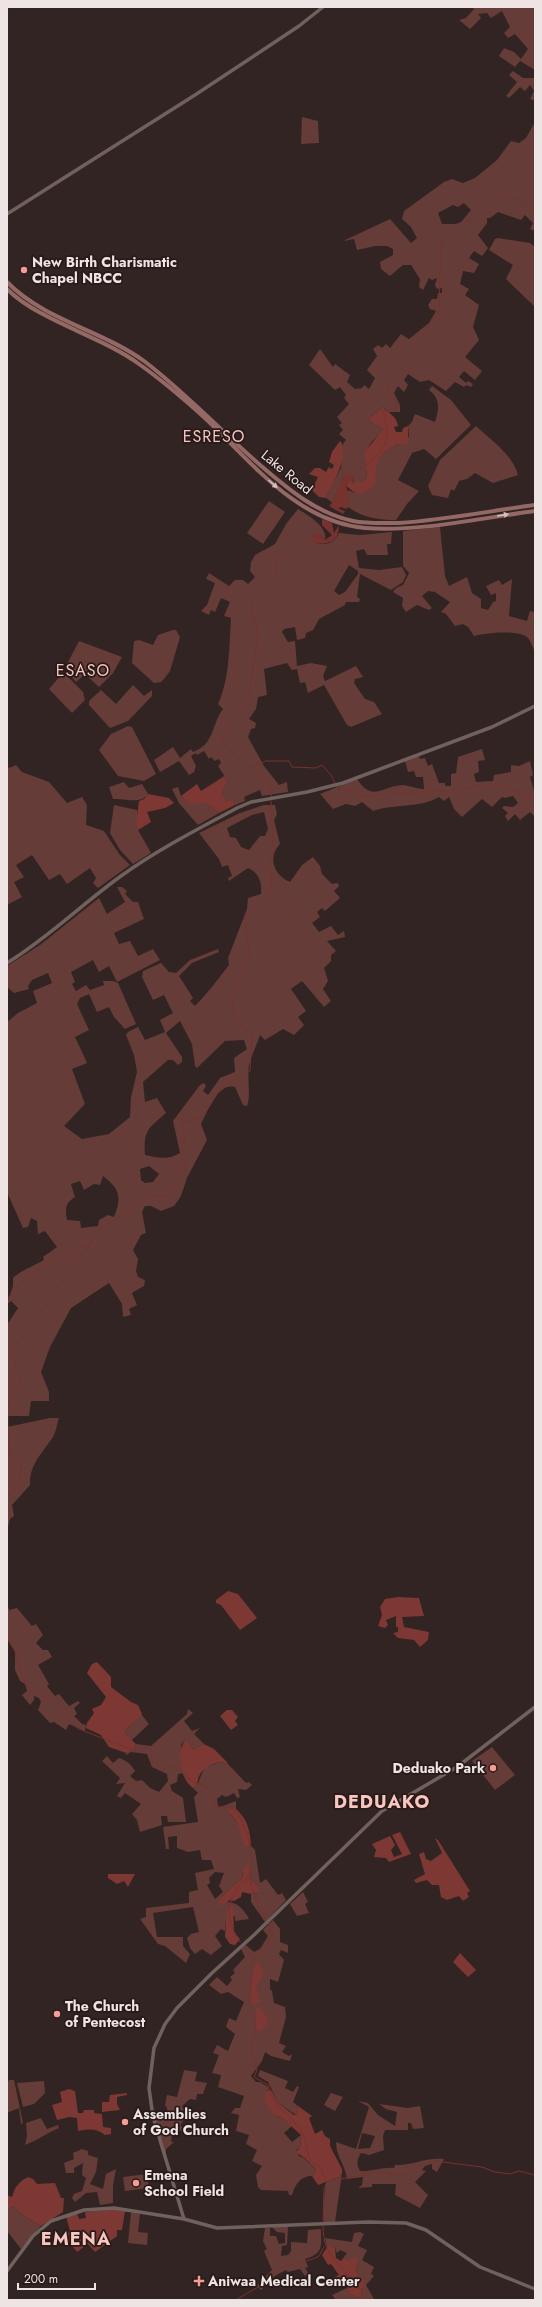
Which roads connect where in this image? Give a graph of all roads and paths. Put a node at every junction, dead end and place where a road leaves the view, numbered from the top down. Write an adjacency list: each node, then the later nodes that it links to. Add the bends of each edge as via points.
1 (323, 7): 2 (street, via 299,26 195,95)
2 (7, 214)
3 (7, 282): 7 (main road, Lake Road, via 28,301 145,362 280,483 300,499)
4 (7, 289): 7 (main road, Lake Road, one-way to 7, via 34,309 108,345 140,365 176,392 275,486 298,503)
5 (535, 505): 8 (main road, Lake Road, via 425,521 378,523)
6 (535, 511): 8 (main road, Lake Road, one-way to 6, via 365,528 399,527)
7 (326, 514): 8 (main road, Lake Road)
8 (340, 520)
9 (535, 706): 10 (street, via 492,727 343,782 237,808 134,867 43,939)
10 (7, 963)
11 (535, 1707): 12 (street, via 466,1761 421,1790 393,1802 382,1811 170,2016 153,2052 149,2088 153,2117)
12 (184, 2219): 13 (street, via 114,2208 84,2210 51,2222 39,2230); 14 (street, via 217,2228 383,2222 416,2226 433,2234 480,2267)
13 (7, 2271)
14 (535, 2290)

